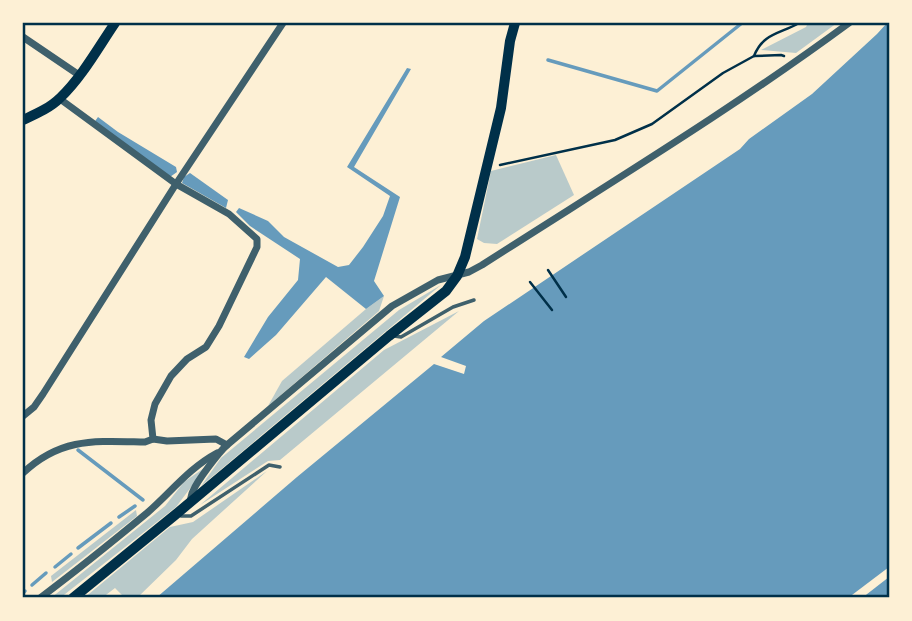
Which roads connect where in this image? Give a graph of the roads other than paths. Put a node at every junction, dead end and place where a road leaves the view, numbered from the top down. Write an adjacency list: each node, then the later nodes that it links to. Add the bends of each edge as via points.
1 (115, 23): 6 (main road)
2 (283, 23): 9 (street)
3 (515, 23): 10 (main road, via 501,108)
4 (849, 23): 10 (street, via 750,94 482,265)
5 (23, 37): 6 (street)
6 (79, 75): 7 (main road)
7 (60, 99): 8 (main road); 9 (street)
8 (23, 120)
9 (176, 184): 13 (street, via 43,394); 14 (street, via 229,214 257,239 257,247 206,347 171,376 155,404)
10 (457, 276): 12 (main road, via 446,291); 15 (street, via 438,280 392,306)
11 (474, 300): 12 (lane, via 401,337)
12 (389, 335): 19 (main road)
13 (23, 416)
14 (153, 439): 15 (street, via 216,439); 18 (street, via 91,441 64,447)
15 (227, 445): 16 (street)
16 (218, 453): 19 (street); 21 (street)
17 (280, 467): 20 (lane, via 269,465 191,516)
18 (23, 473)
19 (189, 503): 20 (main road)
20 (175, 516): 22 (main road)
21 (40, 598)
22 (73, 598)

